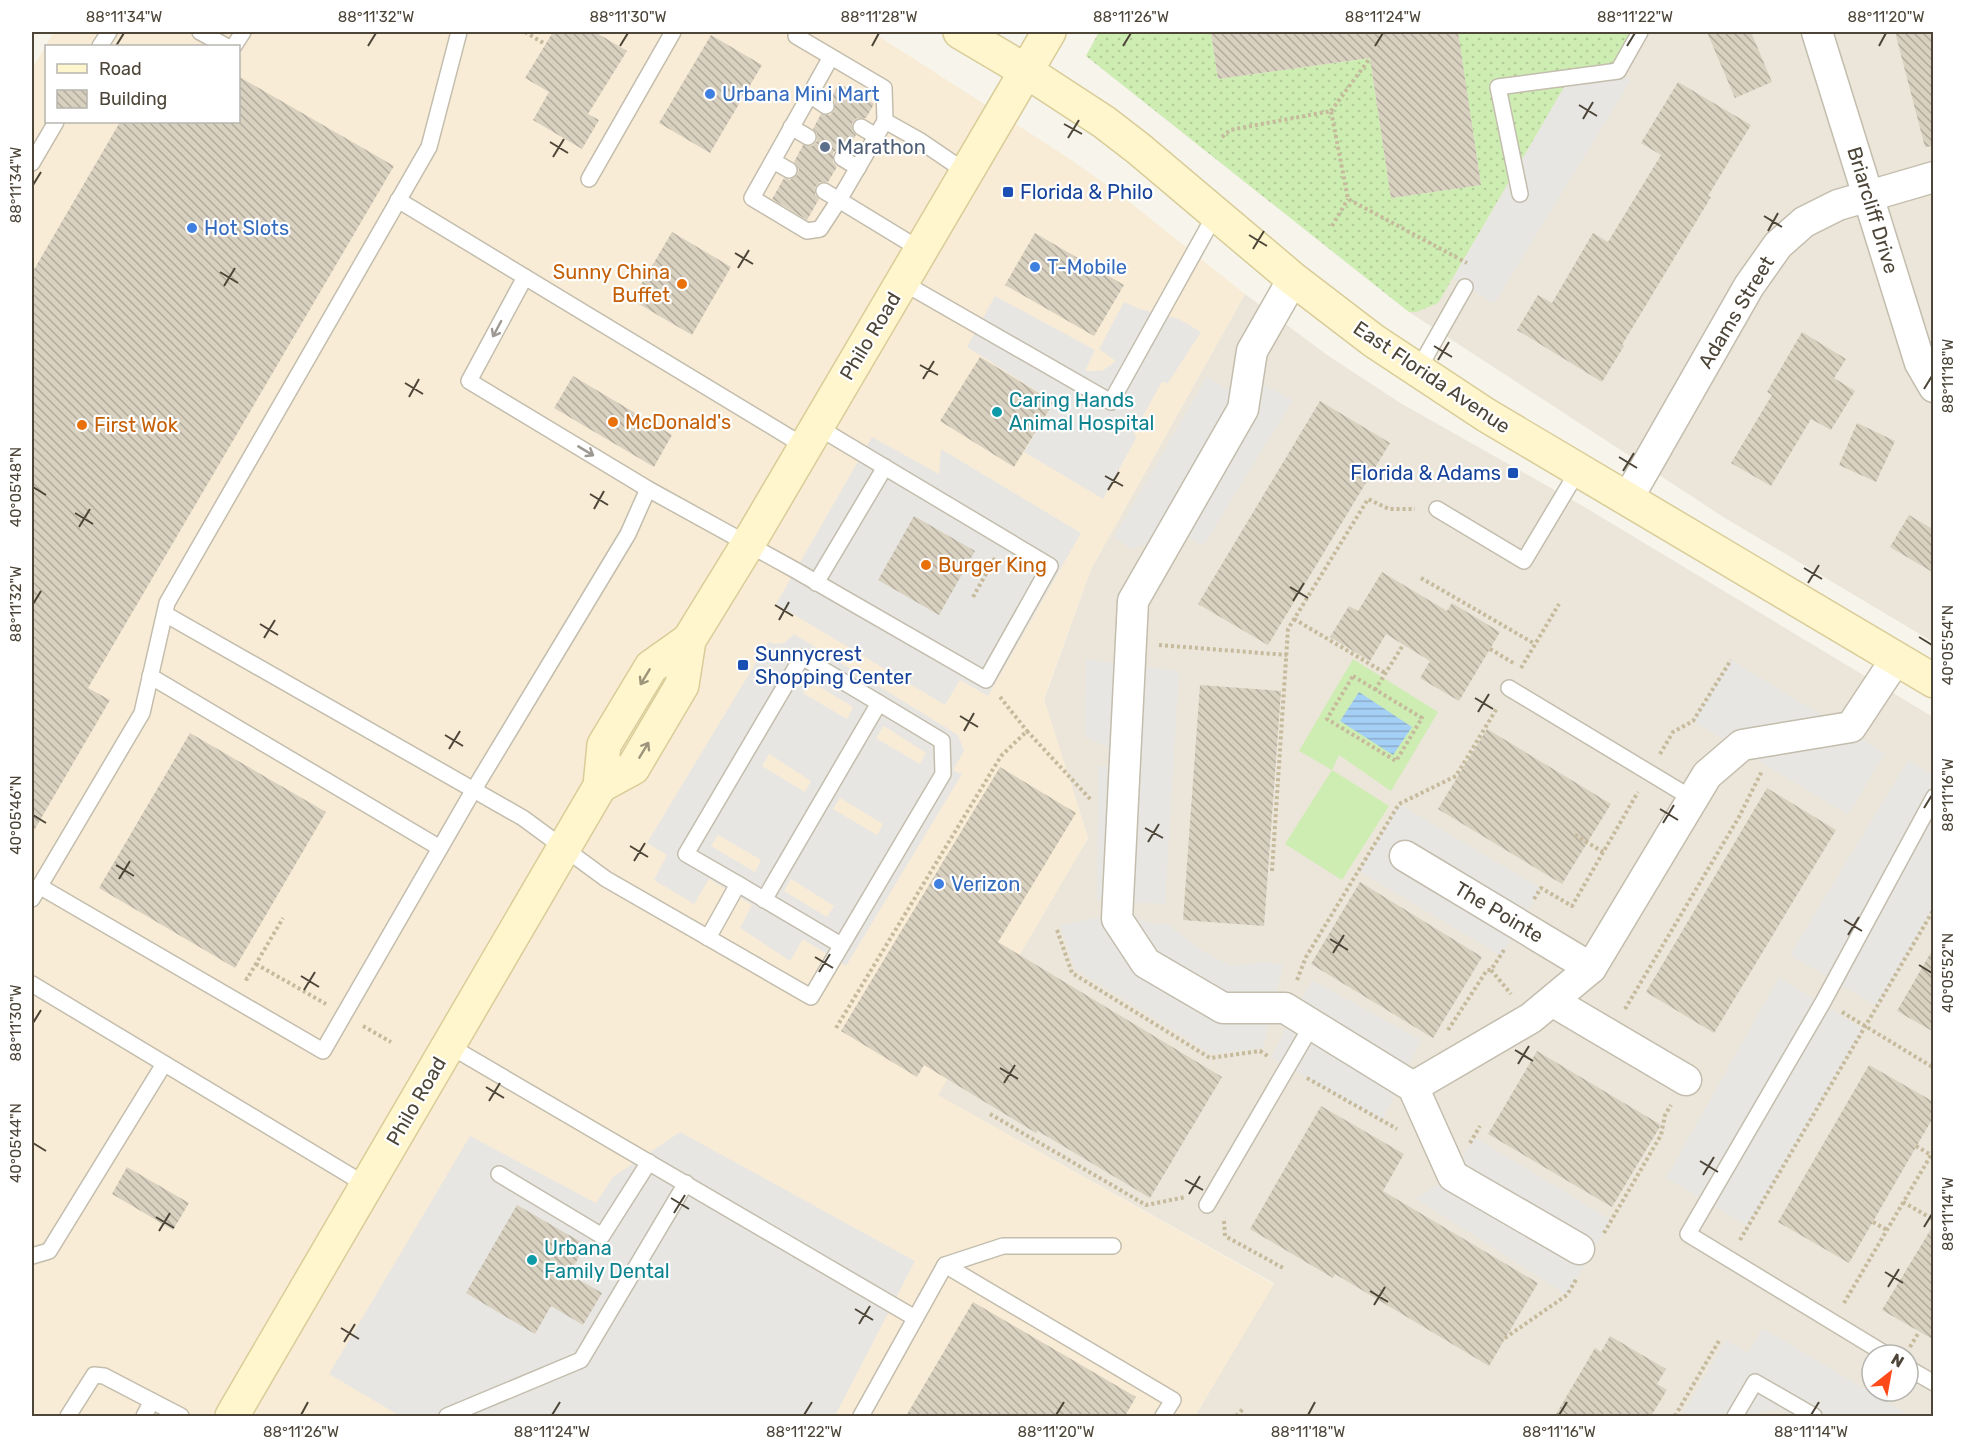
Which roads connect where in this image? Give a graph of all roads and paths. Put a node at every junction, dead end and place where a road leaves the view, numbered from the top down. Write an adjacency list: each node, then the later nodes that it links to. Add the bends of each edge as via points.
1 (109, 32): 13 (lane)
2 (200, 32): 14 (lane)
3 (243, 32): 15 (lane)
4 (459, 32): 41 (lane, via 429,147)
5 (525, 32): 12 (path)
6 (673, 32): 36 (lane)
7 (960, 32): 18 (main road, East Florida Avenue)
8 (1049, 32): 18 (main road, Philo Road)
9 (1640, 32): 38 (lane, via 1618,71 1498,87)
10 (1817, 32): 39 (street, Briarcliff Drive)
11 (794, 33): 16 (lane)
12 (545, 44)
13 (101, 45)
14 (224, 45)
15 (235, 45)
16 (831, 57): 19 (lane); 22 (lane, via 884,88)
17 (1370, 58): 21 (path)
18 (1026, 71): 34 (main road, Philo Road); 43 (main road, East Florida Avenue, via 1104,122)
19 (810, 95): 20 (lane); 24 (lane)
20 (826, 106)
21 (1331, 111): 28 (path, via 1230,130); 40 (path)
22 (885, 121): 26 (lane); 34 (lane)
23 (55, 123): 31 (lane)
24 (791, 127): 27 (lane); 30 (lane)
25 (861, 127): 26 (lane)
26 (876, 136): 32 (lane)
27 (808, 137)
28 (1222, 137)
29 (842, 158): 32 (lane)
30 (773, 160): 33 (lane); 42 (lane, via 752,198 807,231 820,229)
31 (32, 163)
32 (858, 168): 42 (lane)
33 (789, 170)
34 (966, 172): 45 (main road, Philo Road)
35 (1934, 177): 39 (street, Adams Street)
36 (589, 179)
37 (824, 190): 42 (lane)
38 (1520, 194)
39 (1868, 195): 52 (street, Briarcliff Drive, via 1920,363); 57 (street, Adams Street, via 1804,222 1778,245 1749,286)
40 (1348, 199): 44 (path); 46 (path)
41 (398, 200): 47 (lane); 65 (lane, via 167,603)
42 (839, 200): 45 (lane)
43 (1216, 213): 48 (main road, East Florida Avenue); 49 (lane, via 1111,402)
44 (1332, 226)
45 (921, 250): 49 (main road, Philo Road)
46 (1476, 268)
47 (525, 277): 53 (lane); 56 (lane, one-way to 56, via 470,381)
48 (1293, 279): 51 (main road, East Florida Avenue); 67 (street, via 1252,351 1243,409 1133,601)
49 (902, 282): 53 (main road, Philo Road)
50 (1465, 286): 51 (lane)
51 (1418, 370): 55 (main road, East Florida Avenue)
52 (1934, 387)
53 (810, 436): 54 (lane); 60 (main road, Philo Road)
54 (885, 467): 59 (lane); 62 (lane)
55 (1579, 469): 57 (main road, East Florida Avenue); 58 (lane, via 1524,561)
56 (648, 489): 60 (lane); 85 (lane, via 628,534)
57 (1628, 498): 72 (main road, East Florida Avenue)
58 (1437, 509): 66 (path, via 1389,509 1368,499)
59 (1005, 539): 63 (path); 77 (lane, via 1050,566)
60 (748, 544): 62 (lane); 90 (main road, Philo Road, via 689,640 651,667 604,745 600,786)
61 (1421, 578): 68 (path)
62 (816, 583): 77 (lane)
63 (973, 597)
64 (1559, 604): 68 (path)
65 (165, 614): 76 (lane); 85 (lane)
66 (1294, 619): 71 (path, via 1288,629); 75 (path)
67 (1131, 642): 71 (path); 88 (street)
68 (1535, 644): 74 (path)
69 (1403, 645): 75 (path)
70 (1490, 649): 74 (path)
71 (1287, 655): 94 (path)
72 (1896, 659): 78 (main road, East Florida Avenue); 83 (street, via 1851,727)
73 (1731, 660): 84 (path, via 1693,721 1673,732)
74 (1521, 668): 79 (path)
75 (1385, 674): 80 (path)
76 (150, 676): 91 (lane); 96 (lane, via 142,713)
77 (986, 680): 82 (path)
78 (1934, 681)
79 (1509, 688): 84 (lane); 109 (path, via 1456,776 1399,804 1306,957)
80 (1375, 690): 80 (path, via 1422,718 1396,761 1327,719 1353,676)
81 (879, 703): 95 (lane, via 802,657 686,854); 97 (lane); 103 (lane, via 942,741 943,774)
82 (1027, 731): 88 (path); 113 (path, via 1001,756)
83 (1779, 739): 87 (street, via 1742,745 1707,775); 114 (path, via 1739,817 1625,1009)
84 (1649, 772): 87 (lane); 92 (path)
85 (473, 791): 90 (lane); 91 (lane)
86 (1934, 797): 108 (lane)
87 (1693, 799): 104 (street)
88 (1121, 832): 109 (street, via 1117,919 1146,963 1223,1008)
89 (1575, 835): 92 (path)
90 (564, 847): 102 (lane, via 606,879); 116 (main road, Philo Road)
91 (440, 848): 96 (lane, via 323,1052)
92 (1603, 852): 100 (path, via 1572,906 1541,888)
93 (1405, 856): 100 (street, The Pointe)
94 (1272, 871)
95 (738, 884): 97 (lane); 102 (lane)
96 (35, 893)
97 (764, 900): 103 (lane)
98 (1934, 909): 112 (path)
99 (283, 918): 106 (path, via 247,979)
100 (1519, 924): 104 (street, The Pointe); 105 (path)
101 (1056, 930): 118 (path, via 1072,973 1210,1058 1260,1051)
102 (708, 938): 103 (lane, via 811,997)
103 (841, 945)
104 (1591, 968): 110 (street)
105 (1491, 970): 110 (path); 115 (path, via 1486,970)
106 (237, 974)
107 (32, 984): 117 (lane)
108 (1823, 1002): 112 (path); 146 (lane, via 1688,1234)
109 (1285, 1008): 111 (street)
110 (1541, 1009): 114 (street); 121 (street)
111 (1312, 1025): 118 (lane); 121 (street)
112 (1866, 1025): 119 (path); 137 (path)
113 (837, 1028)
114 (1606, 1033): 120 (street)
115 (1444, 1036)
116 (448, 1045): 127 (lane); 130 (main road, Philo Road)
117 (164, 1064): 130 (lane); 139 (lane, via 49,1251)
118 (1288, 1067): 125 (path); 132 (lane)
119 (1934, 1068)
120 (1686, 1080): 138 (path, via 1665,1115 1661,1135)
121 (1413, 1087): 125 (street)
122 (990, 1114): 132 (path, via 1146,1205 1191,1196)
123 (1916, 1146): 126 (path)
124 (1934, 1150): 126 (path)
125 (1443, 1155): 138 (street, via 1453,1176)
126 (1930, 1155): 131 (path)
127 (649, 1162): 128 (lane, via 602,1236); 129 (lane)
128 (499, 1174)
129 (686, 1183): 143 (lane); 155 (lane, via 581,1360)
130 (366, 1185): 151 (main road, Philo Road)
131 (1903, 1202): 133 (path); 135 (path)
132 (1207, 1205): 141 (path, via 1223,1214 1225,1236)
133 (1934, 1220)
134 (1873, 1222): 135 (path)
135 (1887, 1230): 142 (path)
136 (1113, 1246): 140 (lane, via 1003,1246)
137 (1735, 1249)
138 (1586, 1255): 144 (path, via 1567,1294)
139 (32, 1256)
140 (945, 1265): 143 (lane); 157 (lane, via 1173,1400)
141 (1285, 1269)
142 (1839, 1311)
143 (915, 1318): 156 (lane)
144 (1505, 1338)
145 (1720, 1339): 159 (path)
146 (1867, 1343)
147 (1920, 1375): 148 (lane)
148 (1934, 1383)
149 (152, 1401): 152 (lane, via 104,1376 94,1375); 153 (lane); 154 (lane)
150 (1244, 1408): 158 (path)
151 (241, 1413)
152 (68, 1416)
153 (144, 1416)
154 (181, 1416)
155 (447, 1416)
156 (861, 1416)
157 (1163, 1416)
158 (1236, 1416)
159 (1675, 1416)
160 (1735, 1416): 161 (lane, via 1755,1382)
161 (1814, 1416)

